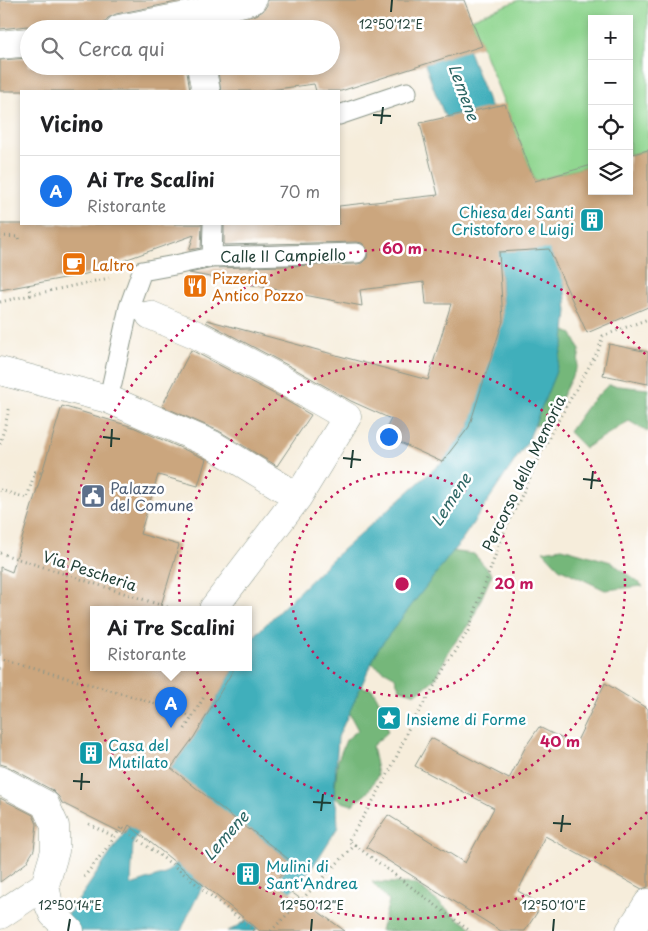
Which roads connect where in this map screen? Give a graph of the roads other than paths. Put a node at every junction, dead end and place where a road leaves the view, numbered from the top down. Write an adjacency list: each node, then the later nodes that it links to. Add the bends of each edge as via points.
1 (252, 0): 2 (street)
2 (198, 20)
3 (20, 43): 4 (street)
4 (0, 45)
5 (203, 75): 6 (street)
6 (206, 90)
7 (407, 92): 8 (lane)
8 (340, 115)
9 (213, 225): 11 (lane, Calle II Campiello)
10 (357, 253): 11 (lane, Calle II Campiello)
11 (212, 256): 12 (lane, via 142,271)
12 (140, 311): 14 (lane); 15 (street, via 197,335 347,417)
13 (0, 371): 14 (street)
14 (110, 391): 15 (street, via 211,444)
15 (298, 497): 16 (street)
16 (216, 606)
17 (6, 783): 18 (street, via 45,804 55,826 55,851)
18 (45, 885): 20 (street); 21 (street, via 49,905)
19 (648, 903): 22 (street)
20 (0, 915)
21 (61, 922)
22 (630, 931)

